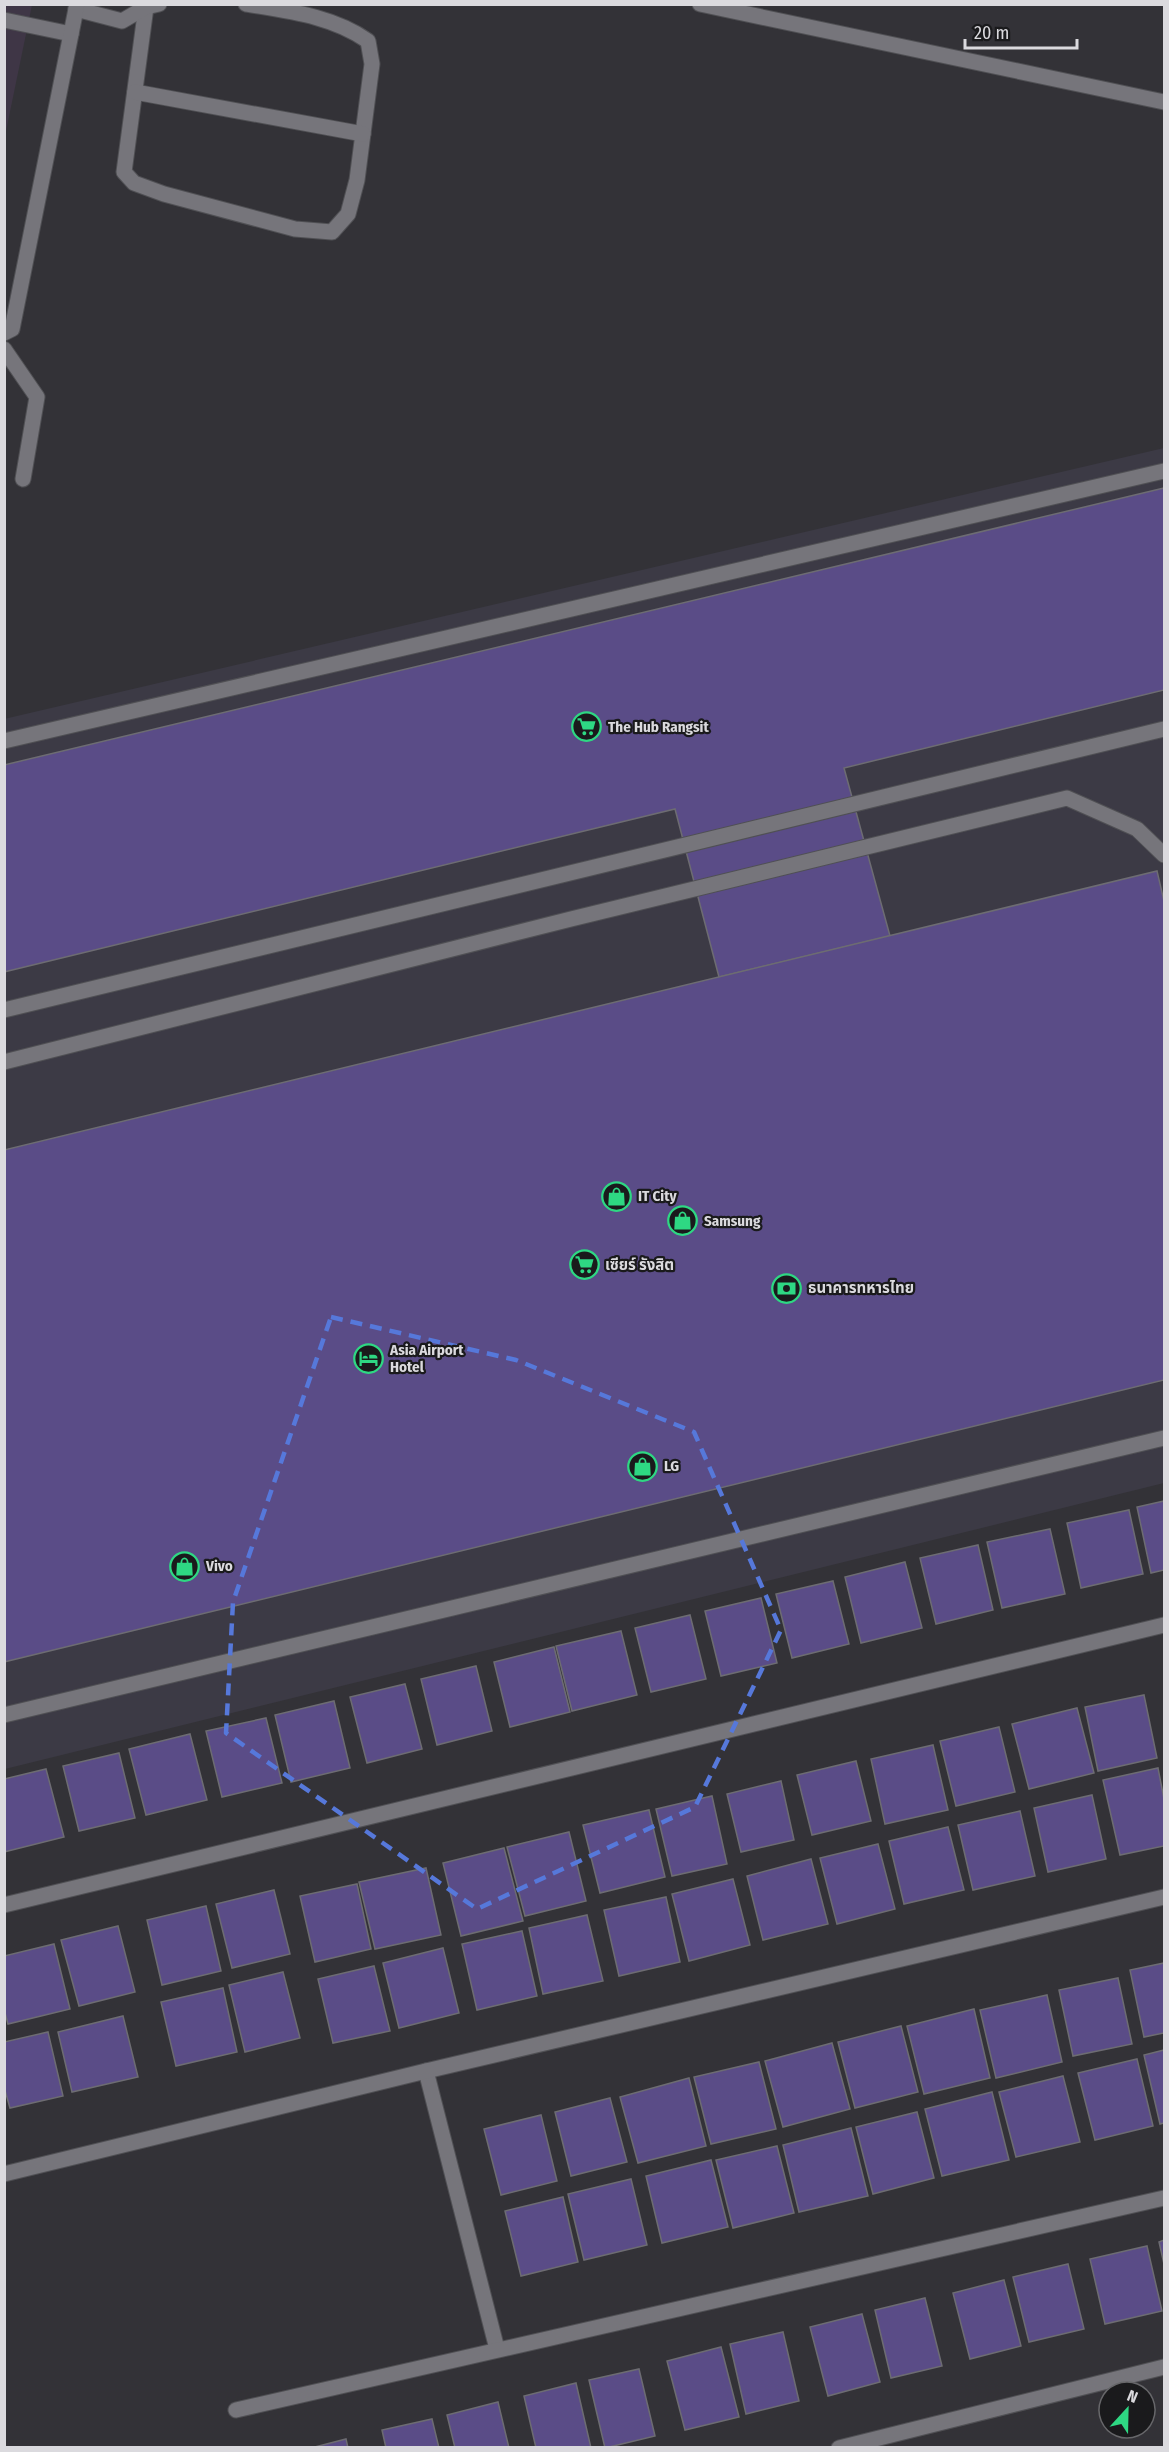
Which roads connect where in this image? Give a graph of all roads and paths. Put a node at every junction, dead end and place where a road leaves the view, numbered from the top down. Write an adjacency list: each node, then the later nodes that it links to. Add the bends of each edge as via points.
1 (246, 4): 9 (street, via 332,22 350,28 368,41 372,64)
2 (700, 4): 8 (street)
3 (152, 6): 4 (street, via 122,21); 7 (street)
4 (76, 7): 6 (street)
5 (4, 20): 6 (street)
6 (71, 34): 10 (street, via 12,329)
7 (135, 93): 9 (street); 9 (street, via 124,172 134,183 295,229 332,232 348,214)
8 (1164, 102)
9 (363, 134)
10 (4, 333)
11 (4, 349): 13 (street, via 37,396)
12 (1164, 471): 15 (street)
13 (23, 479)
14 (1164, 729): 17 (street)
15 (4, 741)
16 (1164, 855): 18 (street, via 1137,829 1067,798)
17 (4, 1010)
18 (4, 1062)
19 (1164, 1438): 21 (street)
20 (1164, 1625): 23 (street)
21 (4, 1715)
22 (1164, 1897): 24 (street)
23 (4, 1905)
24 (426, 2071): 25 (street); 27 (street)
25 (4, 2175)
26 (1164, 2198): 27 (street)
27 (498, 2349): 29 (street)
28 (1164, 2367): 30 (street)
29 (236, 2410)
30 (839, 2448)

